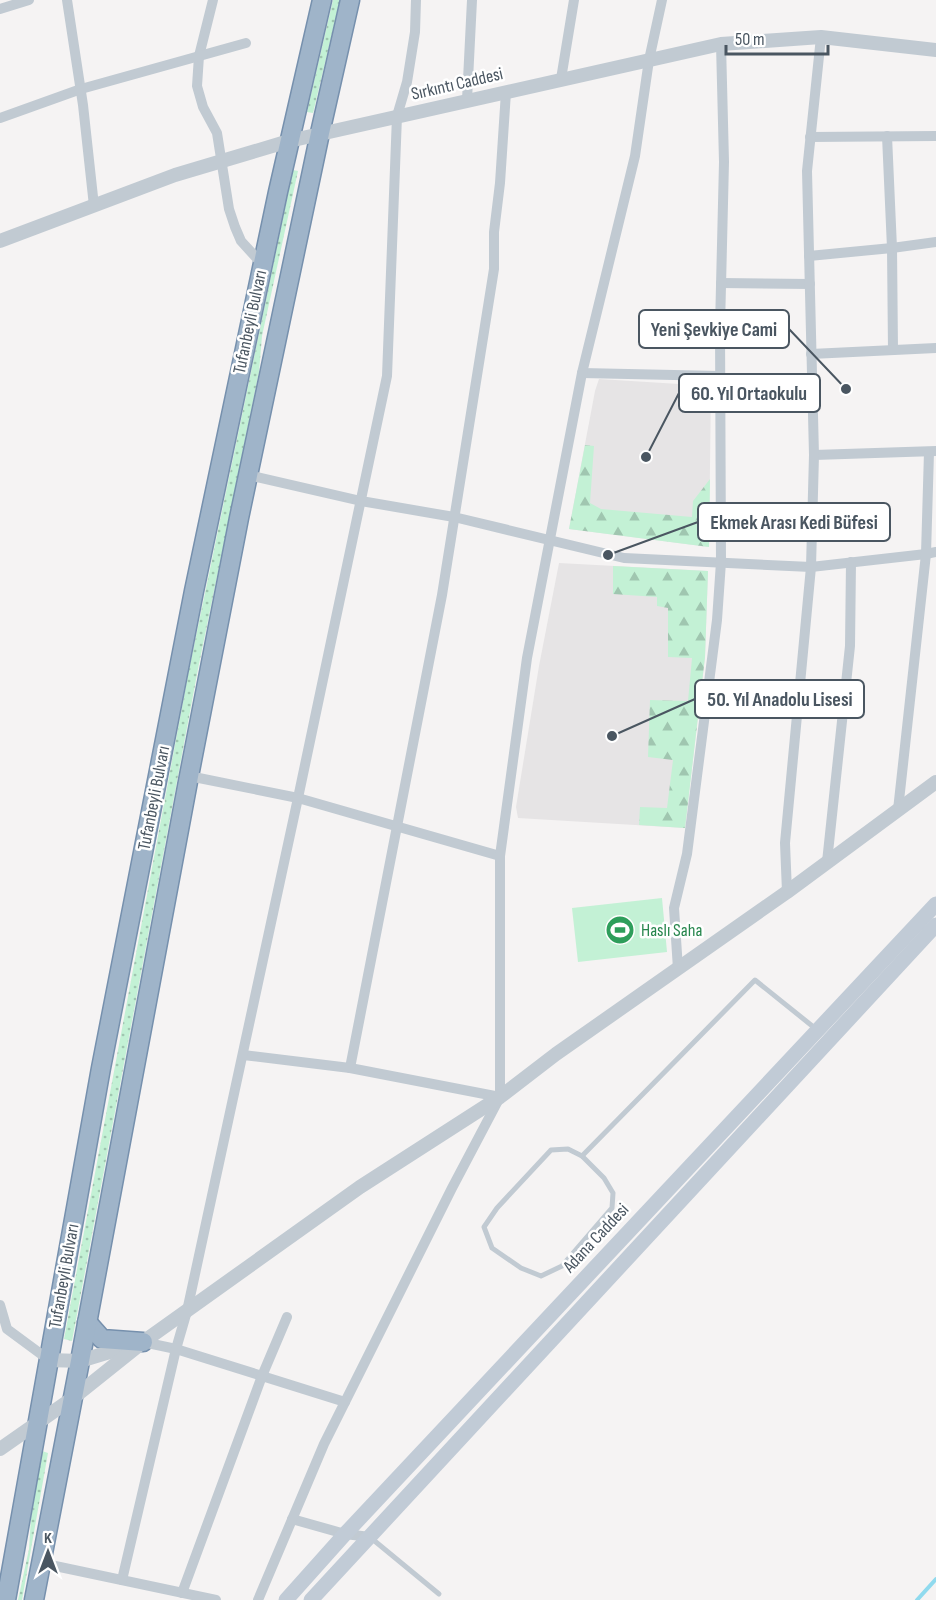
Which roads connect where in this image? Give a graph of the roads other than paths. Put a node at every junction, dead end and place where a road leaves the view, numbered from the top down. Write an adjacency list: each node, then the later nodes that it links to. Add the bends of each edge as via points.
1 (29, 0): 10 (street)
2 (67, 0): 18 (street)
3 (213, 0): 15 (street)
4 (322, 0): 27 (highway, Tufanbeyli Bulvarı)
5 (350, 0): 23 (highway, Tufanbeyli Bulvarı)
6 (416, 0): 21 (street, via 407,82)
7 (472, 0): 20 (street)
8 (574, 0): 17 (street)
9 (662, 0): 16 (street)
10 (0, 9)
11 (820, 38): 13 (street, Sırkıntı Caddesi); 14 (street, Sırkıntı Caddesi); 26 (street)
12 (246, 43): 15 (street)
13 (721, 44): 16 (street, Sırkıntı Caddesi); 35 (street)
14 (936, 50)
15 (199, 56): 18 (street); 28 (street, via 197,86 218,134)
16 (649, 60): 17 (street, Sırkıntı Caddesi); 40 (street, via 635,156)
17 (561, 79): 19 (street, Sırkıntı Caddesi)
18 (81, 89): 22 (street); 29 (street)
19 (506, 92): 20 (street, Sırkıntı Caddesi); 46 (street, via 494,269)
20 (467, 100): 21 (street, Sırkıntı Caddesi)
21 (397, 116): 23 (street, Sırkıntı Caddesi); 45 (street, via 387,376)
22 (0, 118)
23 (320, 133): 27 (street, Sırkıntı Caddesi); 44 (highway, Tufanbeyli Bulvarı)
24 (887, 136): 25 (street); 26 (street); 32 (street)
25 (936, 136)
26 (810, 137): 33 (street)
27 (290, 141): 28 (street, Sırkıntı Caddesi); 34 (highway, Tufanbeyli Bulvarı)
28 (222, 161): 29 (street, Sırkıntı Caddesi); 34 (street, via 235,227 241,241)
29 (94, 206): 30 (street, Sırkıntı Caddesi)
30 (0, 241)
31 (936, 242): 32 (street)
32 (892, 248): 33 (street); 38 (street)
33 (809, 256): 36 (street)
34 (262, 264): 74 (highway, Tufanbeyli Bulvarı, via 101,1068)
35 (721, 283): 36 (street); 41 (street)
36 (810, 284): 39 (street)
37 (936, 348): 38 (street)
38 (892, 350): 39 (street)
39 (811, 354): 43 (street)
40 (582, 373): 41 (street); 47 (street)
41 (720, 376): 49 (street)
42 (933, 451): 43 (street); 48 (street)
43 (814, 455): 51 (street)
44 (248, 475): 45 (street); 52 (highway, Tufanbeyli Bulvarı)
45 (361, 501): 46 (street); 54 (street)
46 (454, 517): 47 (street); 56 (street)
47 (549, 540): 49 (street, via 624,558); 57 (street, via 527,658)
48 (931, 553): 50 (street); 55 (street)
49 (721, 562): 51 (street); 62 (street, via 687,854 674,908)
50 (851, 562): 51 (street); 58 (street, via 850,646)
51 (811, 567): 59 (street, via 785,843)
52 (189, 776): 54 (street); 71 (highway, Tufanbeyli Bulvarı)
53 (936, 782): 55 (street)
54 (298, 798): 56 (street); 64 (street)
55 (898, 810): 58 (street)
56 (398, 826): 57 (street); 65 (street)
57 (500, 856): 66 (street)
58 (827, 862): 59 (street)
59 (787, 892): 62 (street)
60 (936, 904): 63 (main road, Adana Caddesi)
61 (936, 925): 83 (main road)
62 (678, 969): 66 (street)
63 (818, 1030): 67 (lane, via 755,980); 82 (main road, Adana Caddesi)
64 (243, 1055): 65 (street); 69 (street)
65 (350, 1068): 66 (street)
66 (500, 1097): 69 (street, via 360,1187); 78 (street)
67 (582, 1156): 67 (lane, via 568,1149 551,1150 484,1227 492,1248 541,1276 562,1266 612,1208 613,1193)
68 (0, 1305): 74 (street, via 7,1329)
69 (187, 1311): 72 (street); 73 (street)
70 (287, 1317): 76 (street)
71 (87, 1322): 72 (highway, via 102,1339); 75 (highway, Tufanbeyli Bulvarı)
72 (143, 1342): 73 (street); 75 (street); 77 (street)
73 (176, 1349): 76 (street); 85 (street)
74 (49, 1360): 75 (street); 79 (highway, Tufanbeyli Bulvarı)
75 (80, 1361): 77 (highway, Tufanbeyli Bulvarı)
76 (262, 1376): 78 (street); 86 (street)
77 (73, 1398): 79 (street); 84 (highway, Tufanbeyli Bulvarı)
78 (345, 1401): 81 (street)
79 (38, 1423): 80 (street); 88 (highway, Tufanbeyli Bulvarı)
80 (0, 1449)
81 (292, 1519): 82 (street); 91 (street)
82 (345, 1534): 83 (street); 92 (main road, Adana Caddesi)
83 (370, 1537): 87 (lane); 93 (main road)
84 (41, 1563): 85 (street); 89 (highway, Tufanbeyli Bulvarı)
85 (122, 1580): 86 (street)
86 (182, 1593): 90 (street)
87 (439, 1594)
88 (6, 1600)
89 (34, 1600)
90 (216, 1600)
91 (258, 1600)
92 (286, 1600)
93 (311, 1600)

